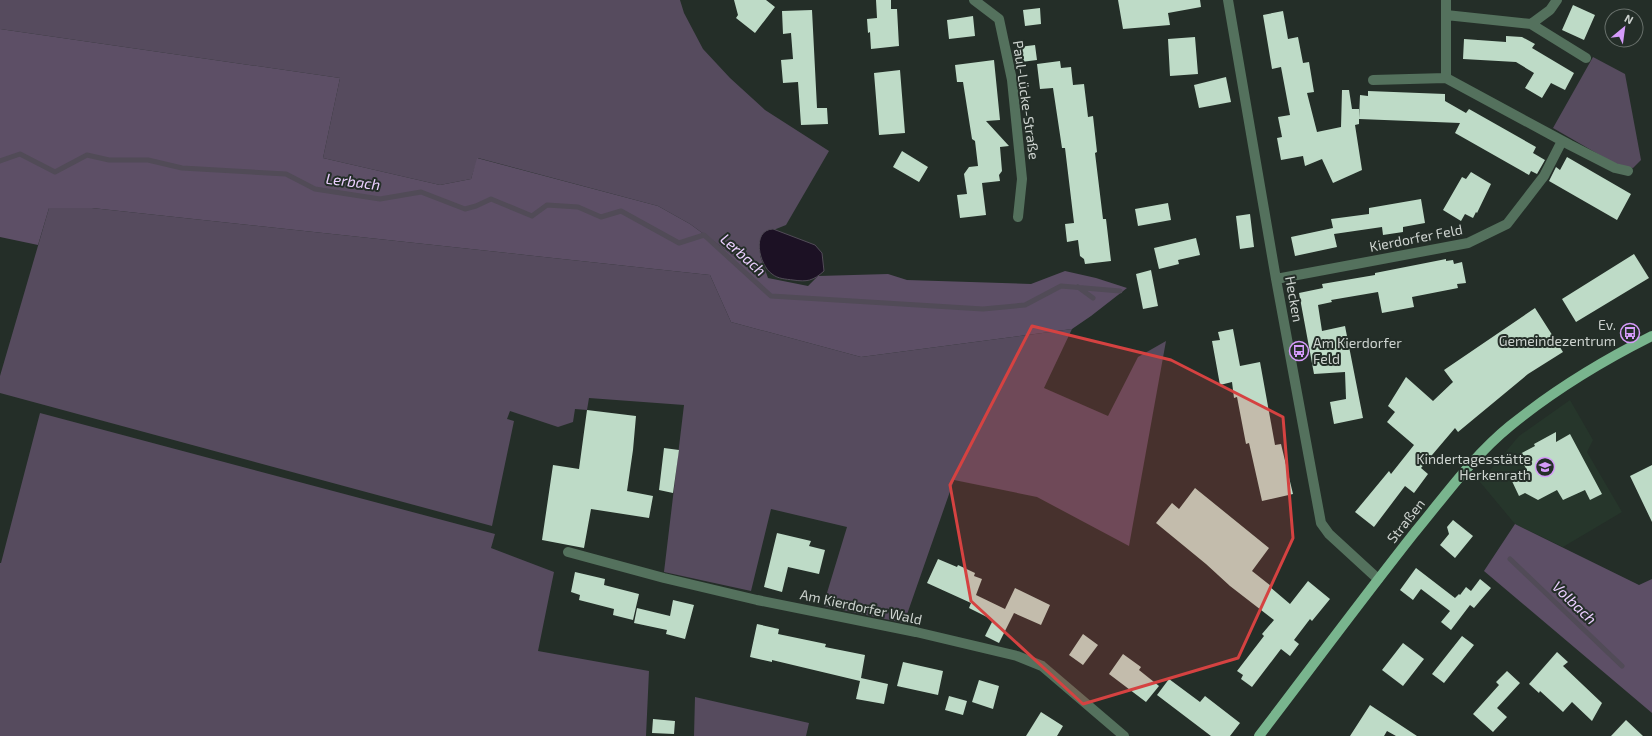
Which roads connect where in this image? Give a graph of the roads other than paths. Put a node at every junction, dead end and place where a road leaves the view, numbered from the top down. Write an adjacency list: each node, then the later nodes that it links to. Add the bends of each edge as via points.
1 (974, 0): 12 (street, Paul-Lücke-Straße, via 999,19 1009,65 1022,179)
2 (1228, 0): 13 (street, Hecken)
3 (1446, 0): 5 (street)
4 (1557, 0): 6 (street, via 1550,10)
5 (1446, 15): 6 (street); 8 (street)
6 (1531, 24): 7 (street)
7 (1586, 58)
8 (1446, 78): 9 (street); 10 (street)
9 (1373, 80)
10 (1562, 141): 11 (street, via 1614,168); 13 (street, Kierdorfer Feld, via 1544,176 1507,224 1468,243)
11 (1628, 171)
12 (1018, 217)
13 (1276, 279): 16 (street, Hecken, via 1321,523 1329,534)
14 (1652, 336): 16 (main road, Straßen, via 1573,380 1509,426 1457,480)
15 (568, 552): 17 (street, Am Kierdorfer Wald, via 757,600 916,632 1017,656 1042,666)
16 (1378, 579): 18 (main road, Straßen)
17 (1124, 736)
18 (1259, 736)

